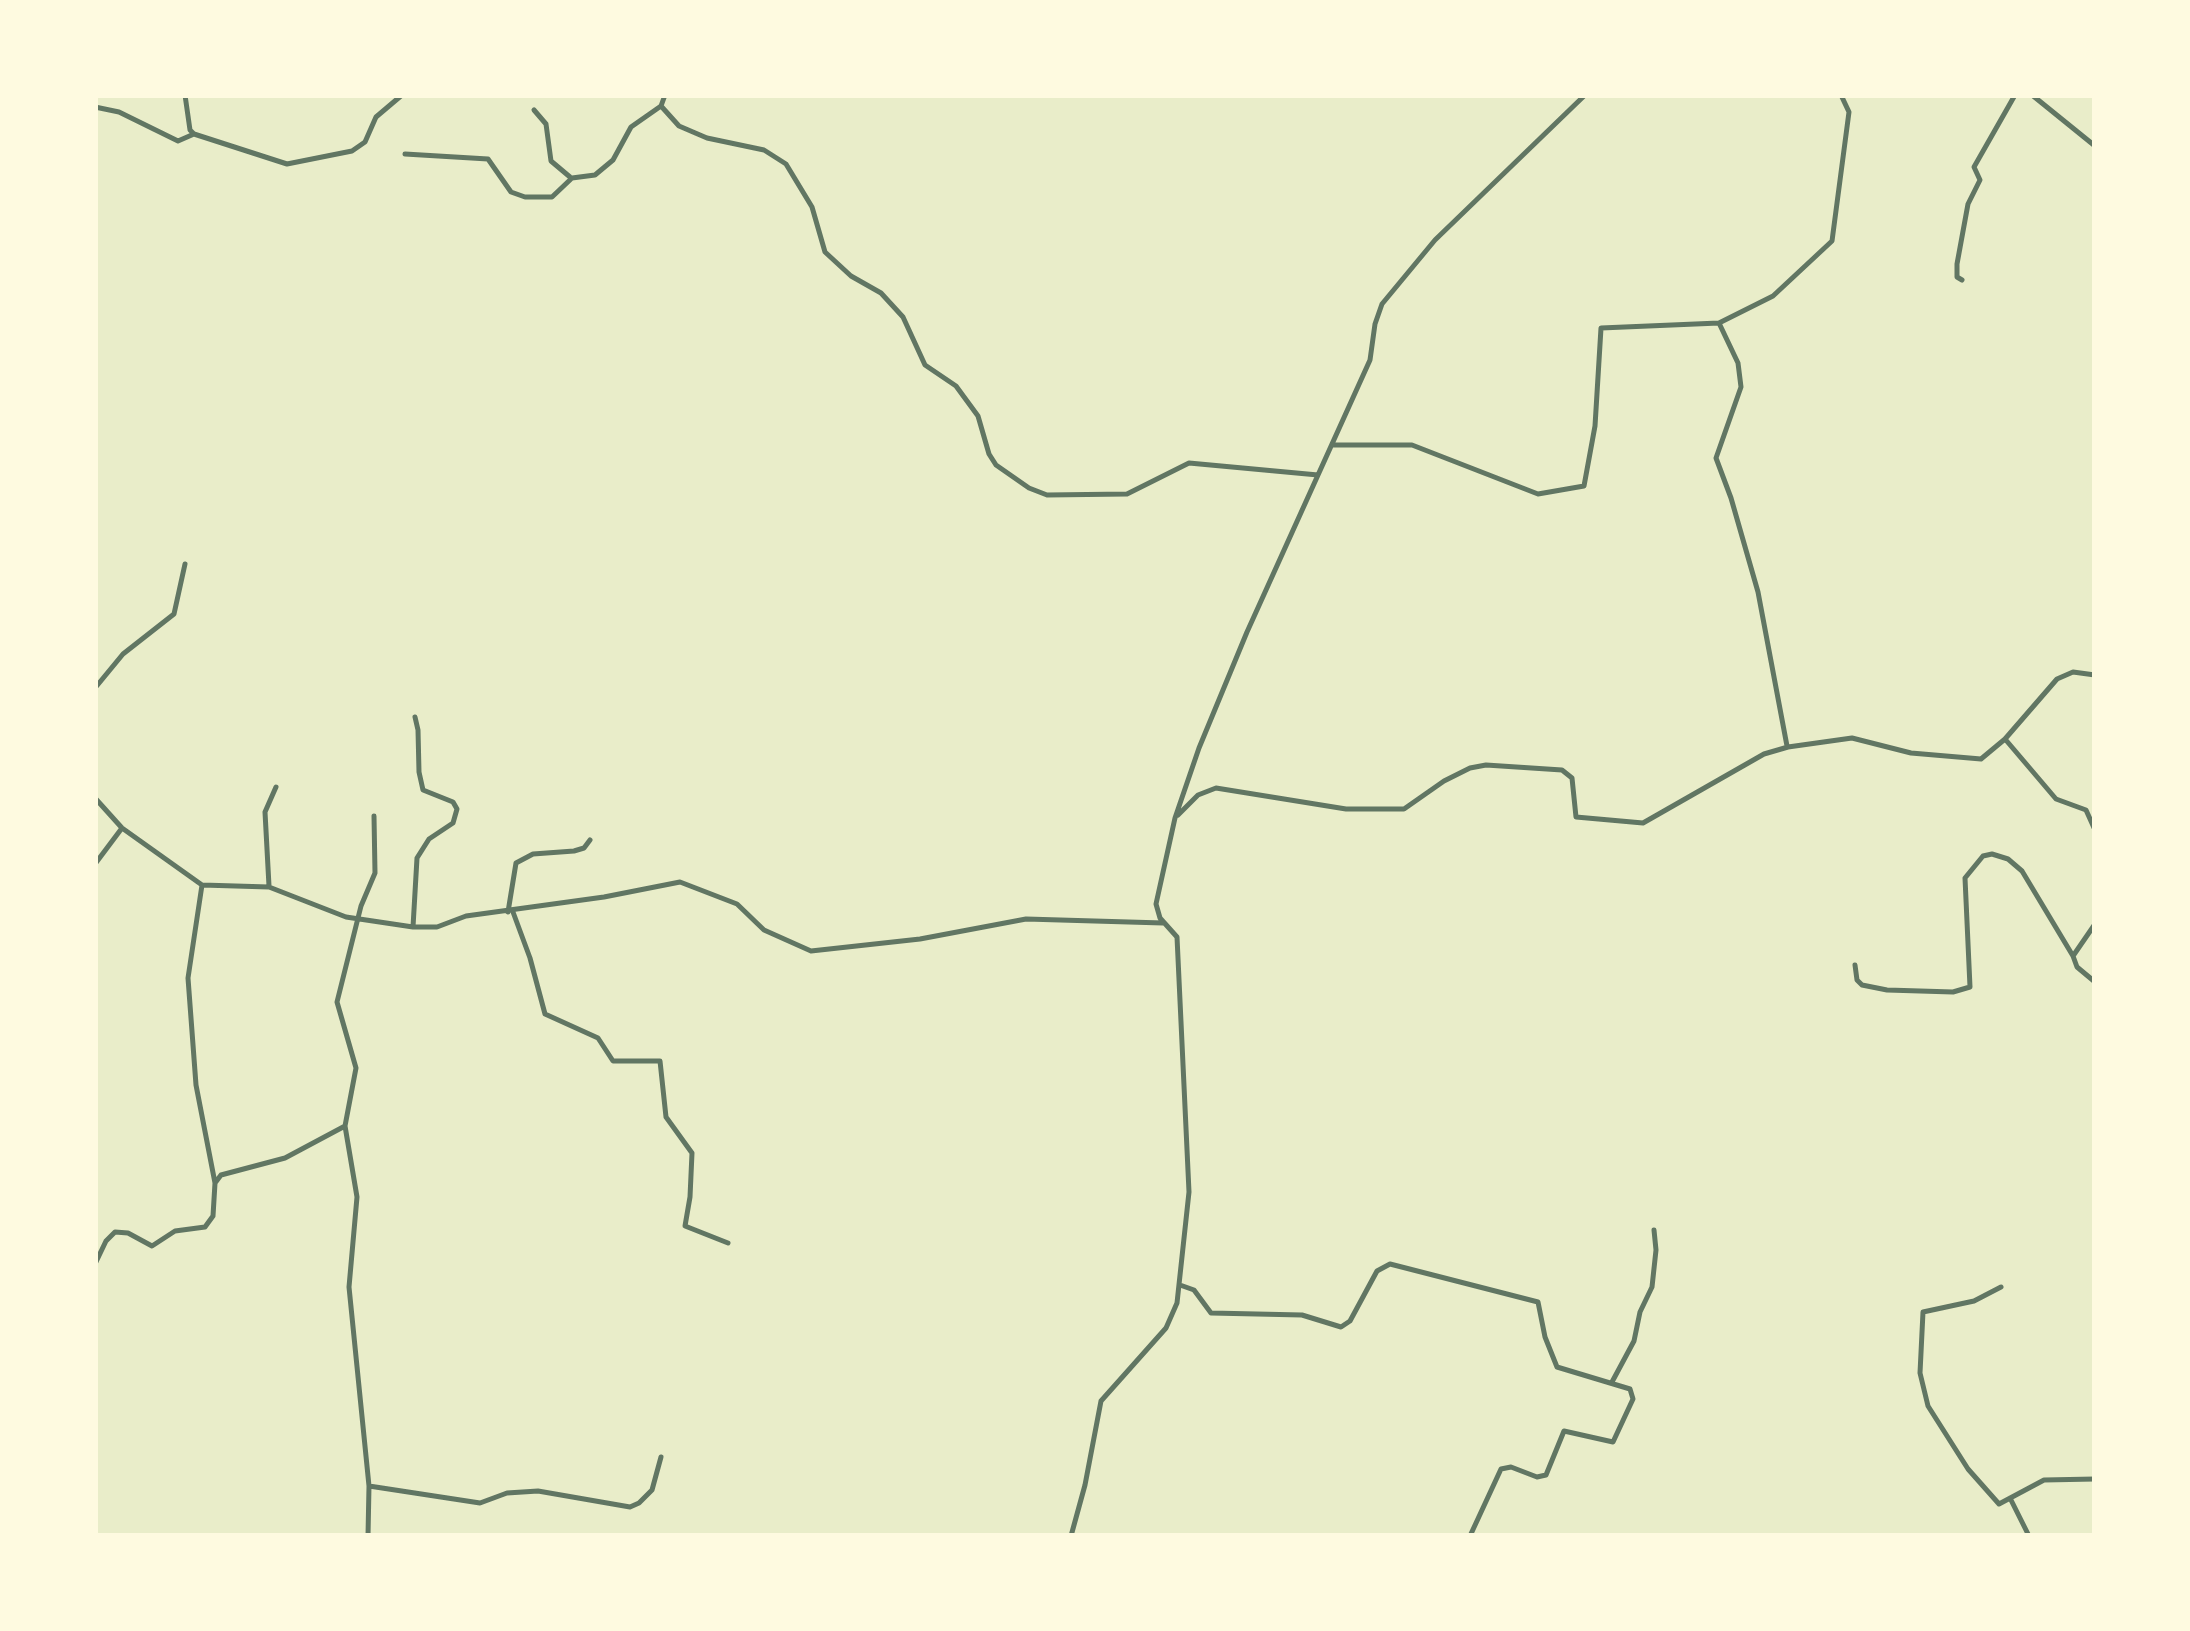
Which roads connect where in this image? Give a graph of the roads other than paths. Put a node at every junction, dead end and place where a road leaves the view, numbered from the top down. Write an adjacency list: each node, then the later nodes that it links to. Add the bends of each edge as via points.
1 (185, 95): 11 (street)
2 (402, 95): 11 (street, via 352,150 287,164)
3 (665, 95): 8 (street)
4 (1586, 95): 17 (street, via 1435,240 1382,304 1370,360)
5 (1841, 95): 16 (street, via 1848,112 1832,242 1773,296)
6 (2014, 95): 15 (street, via 1974,167 1979,183 1968,204 1957,264)
7 (2032, 95): 12 (street)
8 (661, 106): 14 (street, via 631,127 617,156 595,175); 18 (street, via 679,126 764,150 786,164 812,207 825,252 881,293 906,322 925,365 956,386 978,416 996,465 1030,488 1127,494 1190,464)
9 (95, 108): 11 (street, via 119,112 172,139)
10 (534, 110): 14 (street, via 546,124 551,161)
11 (194, 134)
12 (2095, 146)
13 (405, 154): 14 (street, via 488,160 504,186 525,197 552,197)
14 (572, 178)
15 (1962, 280)
16 (1719, 323): 17 (street, via 1601,328 1595,426 1580,489 1529,492 1412,445); 24 (street, via 1741,387 1716,458 1758,592)
17 (1332, 445): 18 (street)
18 (1318, 474): 28 (street)
19 (185, 564): 21 (street, via 174,614 123,654)
20 (2095, 675): 23 (street, via 2073,672 2057,679)
21 (95, 688)
22 (414, 717): 39 (street, via 423,790 457,809 453,823 416,858)
23 (2004, 740): 24 (street, via 1974,760 1852,738); 30 (street, via 2056,799 2086,810)
24 (1788, 747): 28 (street, via 1643,823 1576,817 1572,778 1562,770 1486,765 1444,781 1404,809 1337,808 1216,788)
25 (276, 787): 34 (street, via 265,812)
26 (95, 798): 29 (street)
27 (374, 816): 36 (street, via 376,873)
28 (1175, 818): 37 (street, via 1156,904)
29 (122, 828): 32 (street); 33 (street)
30 (2095, 830)
31 (590, 840): 35 (street, via 584,848 533,854 516,863)
32 (95, 864)
33 (202, 885): 34 (street); 44 (street, via 188,978 196,1085)
34 (269, 887): 36 (street)
35 (510, 912): 37 (street, via 680,882 737,904 764,930 801,949 821,952 1026,919); 39 (street); 46 (street, via 545,1014 598,1038 614,1061 660,1061 666,1117 692,1153 685,1226)
36 (358, 920): 39 (street); 43 (street, via 338,1002 356,1068)
37 (1166, 923): 48 (street, via 1177,937 1189,1192)
38 (2095, 924): 40 (street)
39 (413, 927)
40 (2072, 956): 41 (street, via 2022,871 1992,854 1965,878 1970,987 1887,990 1862,985); 42 (street)
41 (1855, 965)
42 (2095, 982)
43 (345, 1126): 44 (street, via 285,1158); 53 (street, via 357,1197 349,1287)
44 (214, 1183): 47 (street, via 205,1227 175,1231 152,1246 116,1232)
45 (1654, 1230): 50 (street, via 1652,1286)
46 (728, 1242)
47 (95, 1264)
48 (1180, 1286): 50 (street, via 1194,1290 1210,1313 1302,1314 1341,1327 1377,1271 1397,1264 1534,1300 1557,1366); 56 (street, via 1166,1328 1101,1401)
49 (2001, 1287): 54 (street, via 1974,1301 1923,1312 1920,1373 1930,1411 1968,1468 1999,1504)
50 (1612, 1382): 57 (street, via 1633,1394 1616,1439 1564,1431 1546,1475 1501,1469)
51 (660, 1457): 53 (street, via 652,1490 630,1507 538,1491 480,1503)
52 (2095, 1479): 54 (street, via 2044,1480)
53 (369, 1486): 55 (street)
54 (2010, 1498): 58 (street)
55 (368, 1536)
56 (1071, 1536)
57 (1470, 1536)
58 (2029, 1536)

